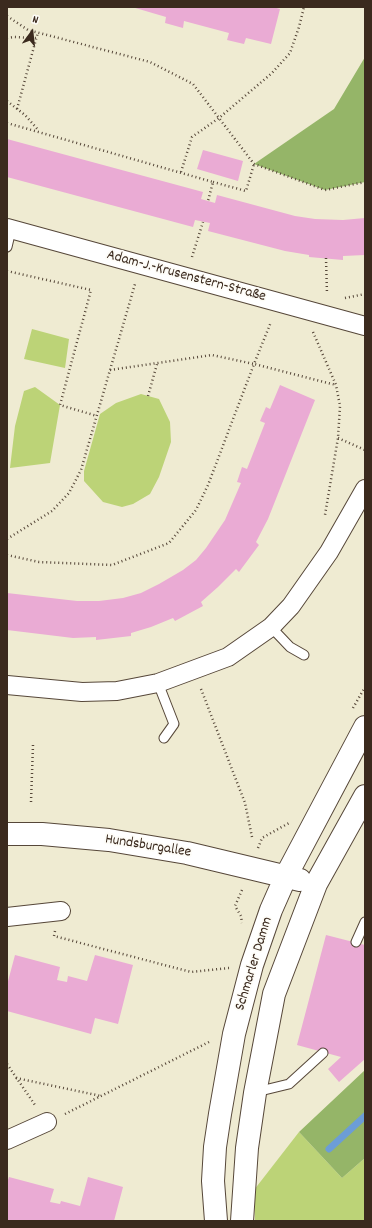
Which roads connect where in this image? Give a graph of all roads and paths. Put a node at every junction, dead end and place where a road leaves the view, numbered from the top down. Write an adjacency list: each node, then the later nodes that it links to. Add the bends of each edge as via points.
1 (304, 7): 8 (path, via 290,53 272,73)
2 (7, 16): 3 (path, via 28,30)
3 (38, 32): 5 (path); 8 (path, via 150,62 193,84)
4 (7, 38): 5 (path)
5 (36, 38): 7 (path)
6 (7, 101): 7 (path)
7 (17, 109): 10 (path)
8 (219, 118): 11 (path); 12 (path, via 192,137)
9 (7, 123): 10 (path)
10 (40, 132): 12 (path)
11 (254, 164): 13 (path, via 246,191); 14 (path, via 325,190)
12 (182, 172): 13 (path)
13 (212, 182): 15 (path)
14 (365, 182)
15 (208, 201)
16 (203, 222): 22 (path)
17 (9, 229): 18 (lane); 20 (street, Adam-J.-Krusenstern-Straße)
18 (7, 247)
19 (326, 258): 25 (path)
20 (141, 265): 22 (street, Adam-J.-Krusenstern-Straße); 31 (path)
21 (7, 270): 34 (path, via 91,290 60,405)
22 (186, 277): 26 (street, Adam-J.-Krusenstern-Straße)
23 (365, 294): 24 (path)
24 (341, 299)
25 (327, 300)
26 (279, 303): 27 (street, Adam-J.-Krusenstern-Straße); 30 (path)
27 (303, 309): 28 (street, Adam-J.-Krusenstern-Straße); 32 (path)
28 (365, 326)
29 (157, 363): 30 (path, via 212,355); 31 (path); 33 (path)
30 (254, 364): 32 (path); 40 (path, via 196,510 168,543 112,565 39,562)
31 (110, 370): 34 (path)
32 (336, 385): 35 (path, via 340,406)
33 (148, 396)
34 (98, 416): 38 (path, via 82,470 69,492 52,511)
35 (338, 438): 36 (path); 39 (path, via 325,513)
36 (365, 450)
37 (365, 489): 39 (street)
38 (7, 539)
39 (329, 552): 41 (street, via 303,589)
40 (7, 555)
41 (271, 627): 42 (lane, via 290,647); 43 (street, via 228,657)
42 (304, 655)
43 (195, 670): 44 (street); 52 (path, via 245,803)
44 (158, 683): 45 (street, via 118,691 82,692); 47 (lane, via 174,724)
45 (7, 685)
46 (365, 727): 53 (street, Schmarler Damm)
47 (164, 738)
48 (33, 745): 50 (path)
49 (365, 796): 54 (street, Schmarler Damm)
50 (31, 802)
51 (7, 834): 53 (street, Hundsburgallee, via 42,834 109,840 187,853)
52 (252, 837)
53 (286, 876): 54 (street, Hundsburgallee); 59 (street, Schmarler Damm)
54 (316, 884): 64 (street, Schmarler Damm, via 274,994)
55 (61, 911): 56 (street); 59 (path, via 54,936 191,972)
56 (7, 917)
57 (365, 922): 58 (lane)
58 (356, 942)
59 (252, 965): 60 (street, Schmarler Damm)
60 (234, 1034): 65 (path, via 214,1039); 68 (street, Schmarler Damm, via 215,1147 213,1181)
61 (323, 1052): 64 (lane, via 289,1084)
62 (7, 1064): 63 (path)
63 (16, 1078): 65 (path); 66 (path)
64 (255, 1093): 69 (street, Schmarler Damm, via 247,1148)
65 (102, 1096): 66 (path)
66 (47, 1122): 67 (street)
67 (7, 1140)
68 (216, 1221)
69 (242, 1221)

